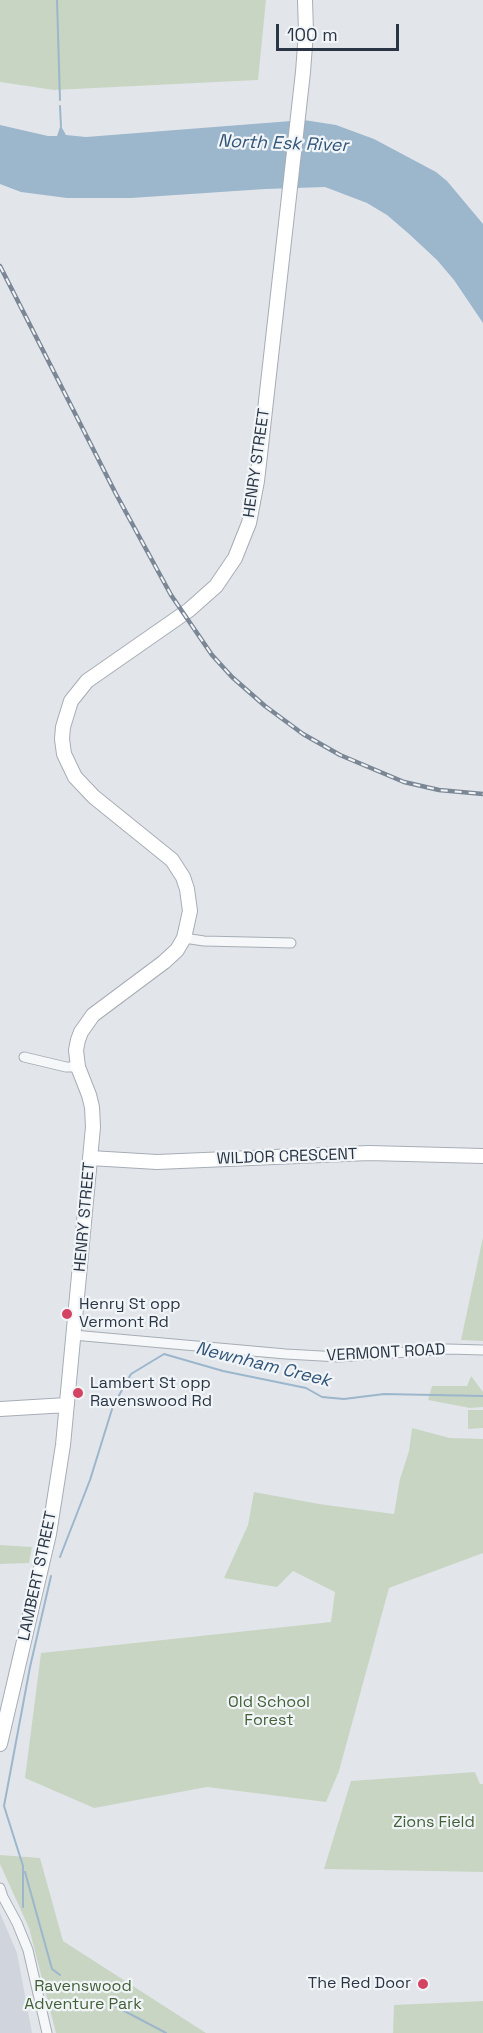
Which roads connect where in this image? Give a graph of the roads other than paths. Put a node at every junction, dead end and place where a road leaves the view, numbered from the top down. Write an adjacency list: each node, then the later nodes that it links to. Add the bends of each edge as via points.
1 (304, 0): 2 (street, HENRY STREET, via 303,72 257,481 243,542 225,575 203,599 87,681 71,701 63,727 64,754 75,777 94,797 163,851 183,877 190,911)
2 (184, 938): 3 (street); 5 (street, HENRY STREET, via 164,962 93,1015 78,1040)
3 (291, 943)
4 (24, 1057): 5 (street)
5 (78, 1067): 7 (street, HENRY STREET, via 92,1107)
6 (483, 1156): 7 (street, WILDOR CRESCENT, via 388,1153 157,1162)
7 (90, 1158): 8 (street, HENRY STREET)
8 (73, 1335): 9 (street, VERMONT ROAD, via 339,1357); 10 (street, HENRY STREET)
9 (483, 1350)
10 (67, 1405): 11 (street); 12 (street, LAMBERT STREET, via 49,1534)
11 (0, 1409)
12 (0, 1744)
13 (1, 1894): 14 (street, via 28,1950)
14 (47, 2033)

